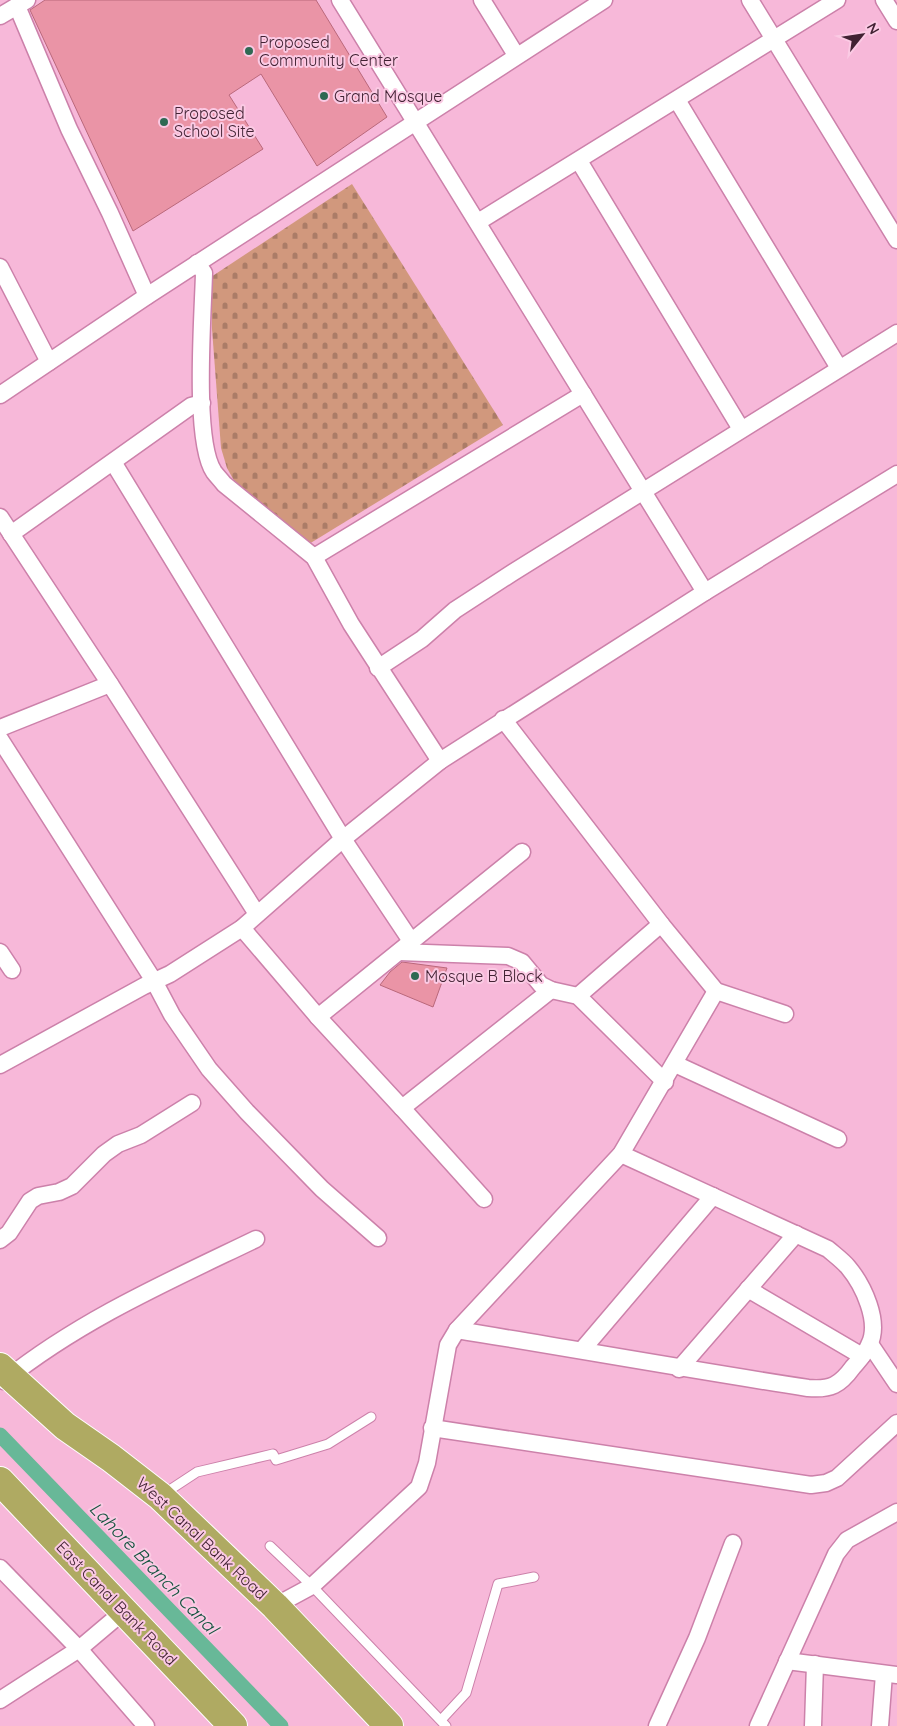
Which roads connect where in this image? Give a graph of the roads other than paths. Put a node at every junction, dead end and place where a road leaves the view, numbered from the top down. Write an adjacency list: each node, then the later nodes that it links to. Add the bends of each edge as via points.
1 (340, 0): 13 (street)
2 (482, 0): 11 (street)
3 (604, 0): 11 (street)
4 (750, 0): 10 (street)
5 (837, 0): 10 (street)
6 (884, 0): 9 (street)
7 (22, 3): 8 (street); 19 (street, via 69,130)
8 (0, 16)
9 (897, 21)
10 (772, 38): 12 (street); 16 (street)
11 (516, 55): 13 (street)
12 (677, 100): 14 (street); 22 (street)
13 (415, 121): 15 (street); 17 (street)
14 (579, 161): 15 (street); 26 (street)
15 (478, 222): 23 (street)
16 (897, 240)
17 (197, 263): 19 (street); 25 (street, via 204,274)
18 (0, 267): 21 (street)
19 (147, 296): 21 (street)
20 (897, 333): 22 (street)
21 (49, 362): 24 (street)
22 (839, 368): 26 (street)
23 (583, 394): 29 (street); 32 (street)
24 (0, 395)
25 (202, 403): 27 (street, via 191,406); 32 (street, via 204,432 214,472 224,484)
26 (741, 429): 29 (street)
27 (113, 462): 31 (street); 40 (street)
28 (897, 474): 33 (street)
29 (643, 490): 33 (street); 34 (street, via 454,610 422,639)
30 (0, 517): 31 (street)
31 (11, 534): 35 (street)
32 (314, 557): 34 (street)
33 (705, 592): 36 (street)
34 (378, 668): 39 (street)
35 (110, 684): 37 (street); 42 (street)
36 (503, 719): 39 (street); 43 (street)
37 (0, 728)
38 (0, 739): 49 (street)
39 (440, 761): 40 (street)
40 (343, 839): 42 (street); 45 (street)
41 (522, 852): 45 (street)
42 (257, 914): 44 (street)
43 (661, 924): 51 (street); 52 (street)
44 (242, 928): 49 (street); 54 (street)
45 (411, 941): 47 (street)
46 (0, 952): 48 (street)
47 (399, 952): 50 (street, via 512,956 522,962 541,985); 54 (street)
48 (12, 970)
49 (154, 981): 56 (street); 65 (street, via 194,1046 228,1091 322,1188)
50 (551, 990): 52 (street); 59 (street)
51 (716, 991): 53 (street); 55 (street)
52 (578, 996): 57 (street)
53 (785, 1014)
54 (318, 1017): 59 (street)
55 (675, 1064): 57 (street); 60 (street)
56 (0, 1065)
57 (665, 1082): 61 (street)
58 (192, 1103): 67 (street, via 141,1135 118,1144 72,1186 38,1196 30,1202 9,1234)
59 (402, 1108): 63 (street)
60 (838, 1139)
61 (621, 1154): 62 (street); 69 (street)
62 (713, 1196): 64 (street); 70 (street)
63 (484, 1199)
64 (796, 1234): 68 (street); 71 (street, via 828,1250 848,1266 858,1282 872,1315)
65 (378, 1238)
66 (256, 1239): 73 (street, via 142,1294)
67 (0, 1240)
68 (748, 1289): 71 (street); 72 (street)
69 (457, 1330): 70 (street); 77 (street, via 448,1345)
70 (582, 1350): 72 (street)
71 (866, 1350): 72 (street, via 847,1375 826,1389); 74 (street)
72 (679, 1368)
73 (3, 1376): 79 (highway, West Canal Bank Road)
74 (897, 1384)
75 (371, 1417): 79 (lane, via 328,1444 276,1460 273,1454 197,1472)
76 (897, 1423): 77 (street, via 836,1478 811,1485)
77 (432, 1428): 85 (street, via 427,1463 419,1487)
78 (0, 1481): 87 (highway, East Canal Bank Road)
79 (160, 1496): 86 (highway, West Canal Bank Road)
80 (897, 1512): 89 (street, via 847,1540 836,1554)
81 (733, 1543): 97 (street, via 697,1638)
82 (270, 1546): 85 (lane)
83 (0, 1568): 88 (street)
84 (534, 1577): 93 (lane, via 498,1584 466,1693)
85 (312, 1586): 86 (street); 93 (lane)
86 (275, 1606): 96 (highway, West Canal Bank Road)
87 (124, 1611): 88 (street); 95 (highway, East Canal Bank Road)
88 (79, 1649): 92 (street); 94 (street)
89 (787, 1661): 90 (street); 98 (street)
90 (815, 1664): 91 (street); 99 (street)
91 (891, 1674): 100 (street)
92 (0, 1700)
93 (443, 1723)
94 (146, 1726)
95 (233, 1726)
96 (389, 1726)
97 (657, 1726)
98 (758, 1726)
99 (813, 1726)
100 (880, 1726)

